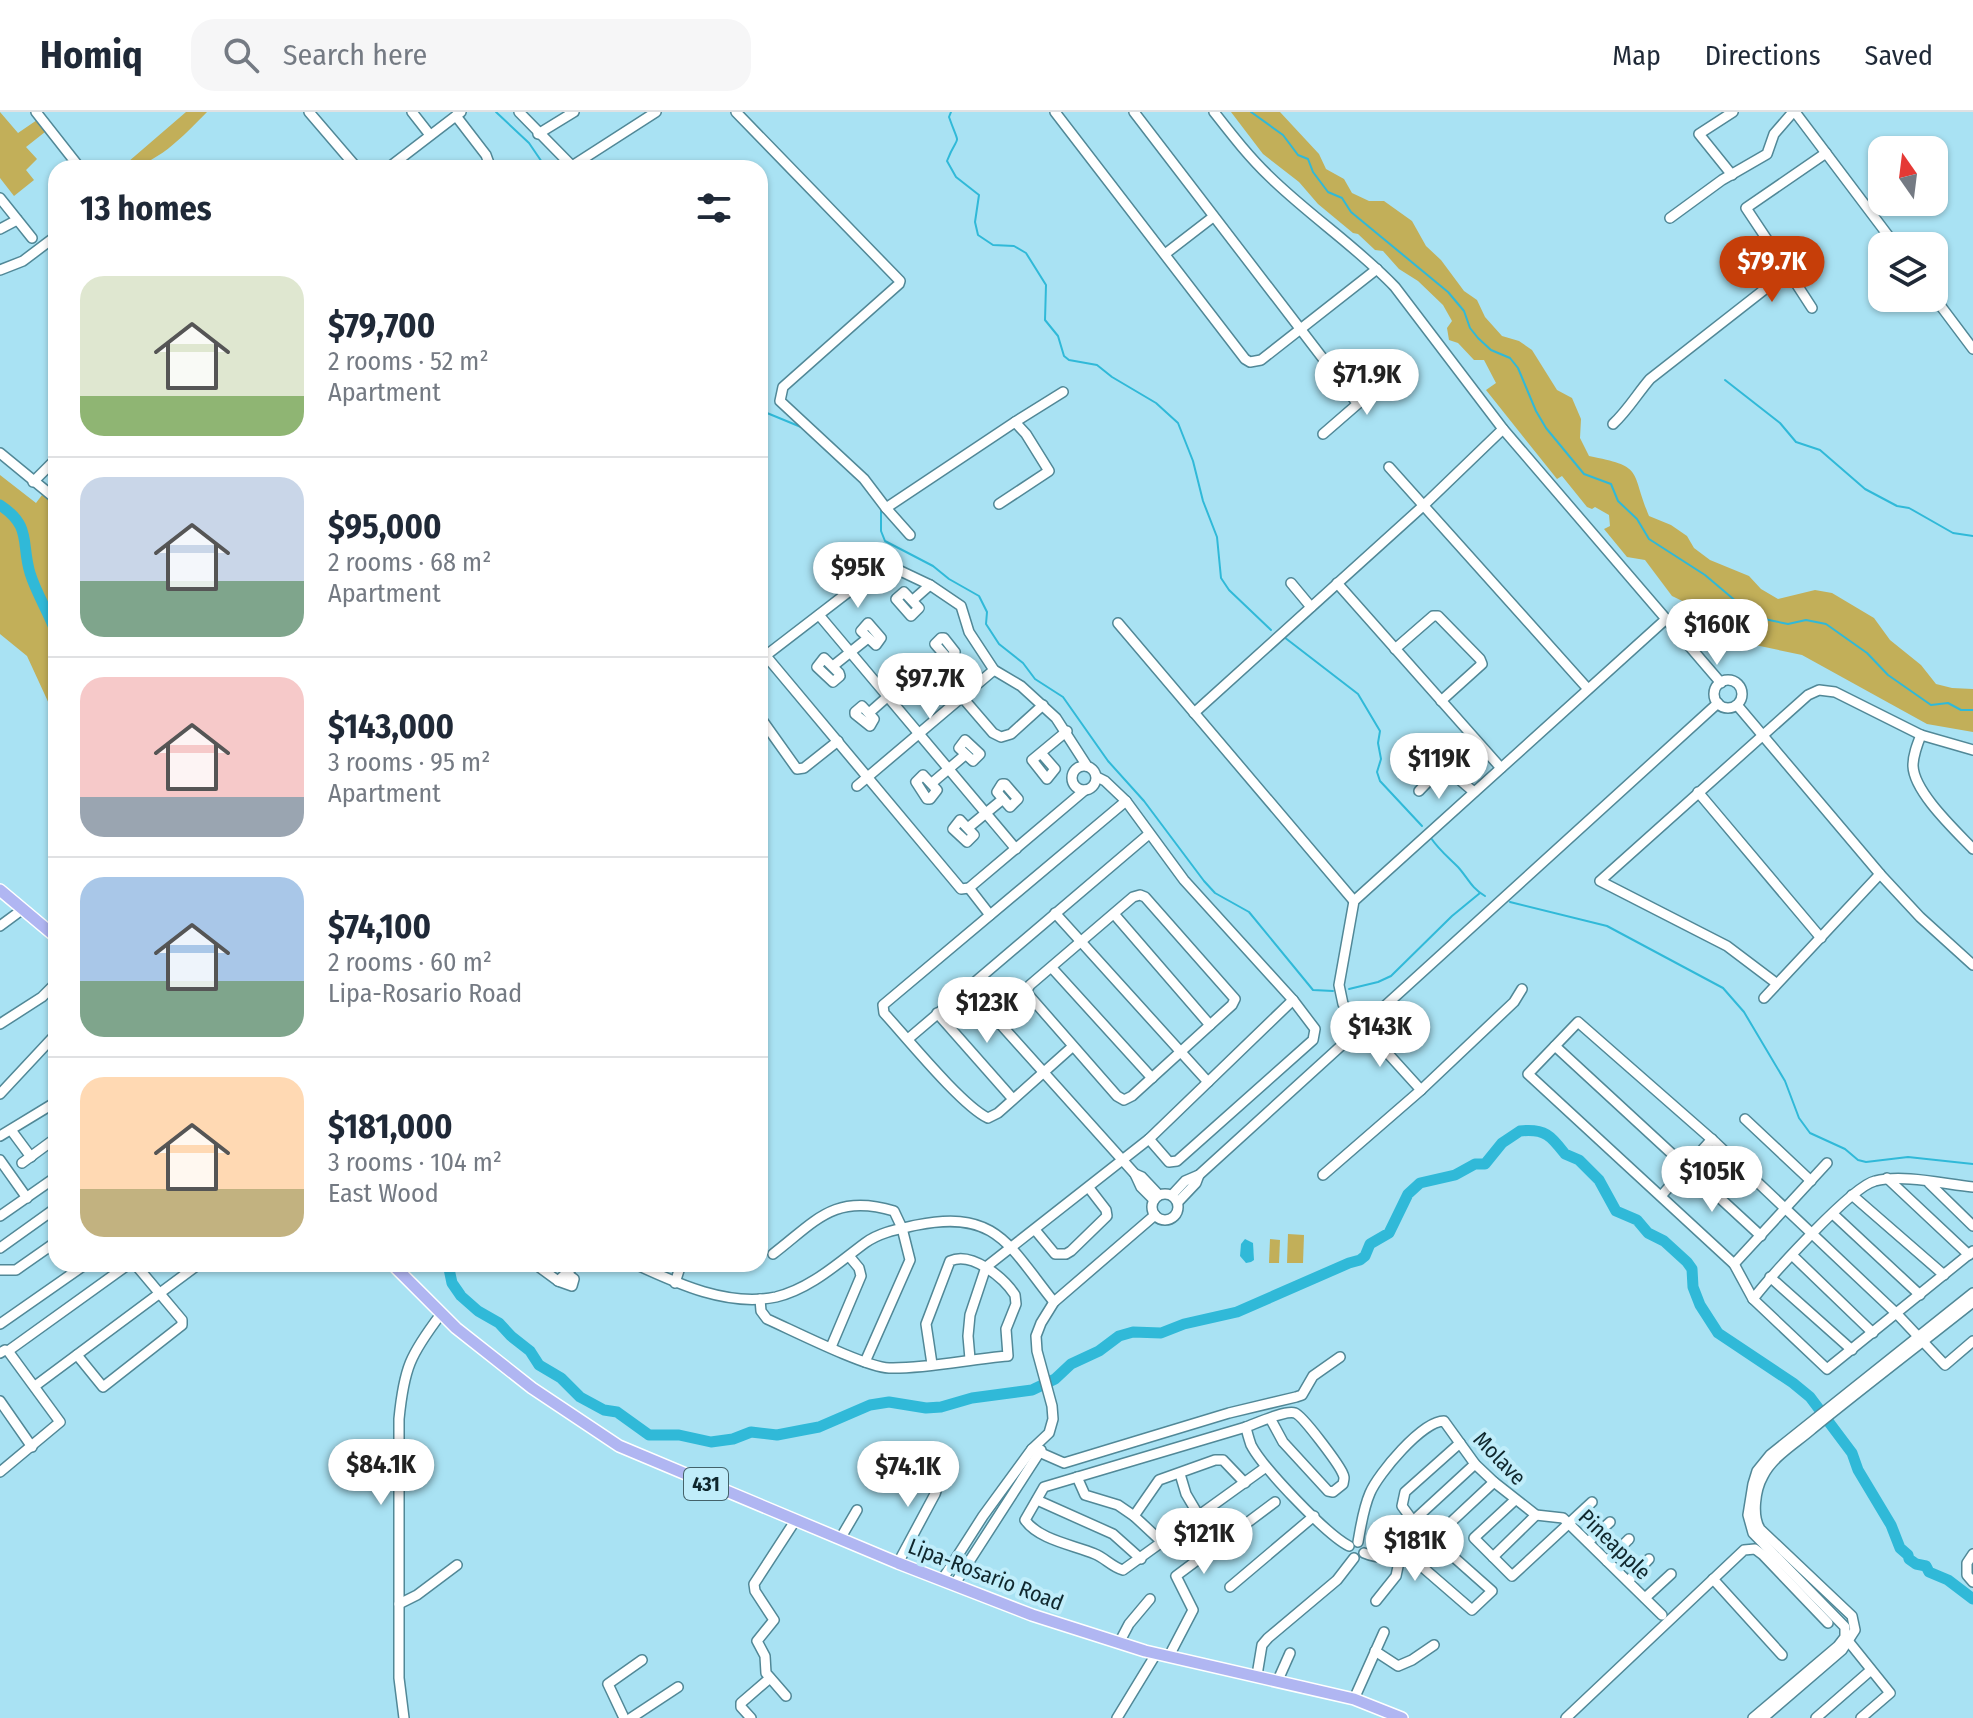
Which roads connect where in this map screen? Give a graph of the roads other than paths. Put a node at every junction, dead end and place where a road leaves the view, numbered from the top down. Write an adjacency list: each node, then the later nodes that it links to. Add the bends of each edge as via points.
1 (36, 112): 17 (street)
2 (309, 112): 18 (street)
3 (412, 112): 15 (street)
4 (519, 112): 14 (street)
5 (574, 112): 14 (street)
6 (656, 112): 22 (street)
7 (736, 112): 54 (street, via 900,281 783,387 780,401 864,479)
8 (1055, 112): 32 (street)
9 (1134, 112): 25 (street)
10 (1214, 112): 33 (street, via 1271,178)
11 (1733, 112): 23 (street, via 1699,134)
12 (1794, 112): 16 (street); 23 (street, via 1774,134 1767,154)
13 (454, 115): 15 (street); 20 (street)
14 (538, 134): 21 (street)
15 (430, 135): 19 (street)
16 (1826, 153): 29 (street); 35 (street, via 1746,206)
17 (74, 160)
18 (350, 160)
19 (398, 160)
20 (488, 160)
21 (565, 160)
22 (583, 160)
23 (1732, 175): 26 (street)
24 (0, 198): 27 (street)
25 (1213, 217): 32 (street); 38 (street)
26 (1670, 218)
27 (17, 220): 28 (street); 30 (street)
28 (0, 229)
29 (1885, 232)
30 (32, 238)
31 (48, 242): 34 (street)
32 (1165, 254): 38 (street, via 1250,362 1261,360)
33 (1377, 269): 38 (street); 45 (street, via 1411,305)
34 (0, 270)
35 (1788, 271): 36 (street); 44 (street, via 1650,379)
36 (1812, 308)
37 (1945, 312): 39 (street)
38 (1301, 328): 42 (street)
39 (1973, 349)
40 (1391, 375): 42 (street)
41 (1063, 392): 43 (street)
42 (1357, 403): 46 (street)
43 (1015, 422): 52 (street, via 1049,471); 54 (street)
44 (1613, 424)
45 (1503, 429): 53 (street); 64 (street)
46 (1323, 434)
47 (0, 453): 50 (street)
48 (48, 467): 50 (street)
49 (1389, 467): 53 (street)
50 (33, 482): 51 (street)
51 (48, 493)
52 (999, 504)
53 (1423, 506): 59 (street); 77 (street)
54 (886, 508): 55 (street)
55 (910, 535)
56 (875, 556): 57 (street)
57 (884, 566): 60 (street); 63 (street)
58 (1291, 583): 62 (street)
59 (1337, 583): 62 (street); 69 (street)
60 (930, 585): 61 (street); 66 (street, via 961,606)
61 (913, 600)
62 (1311, 607): 85 (street)
63 (819, 615): 70 (street); 71 (street)
64 (1665, 620): 76 (street); 77 (street)
65 (1118, 623): 85 (street)
66 (969, 632): 68 (street); 74 (street)
67 (868, 638): 70 (street)
68 (951, 645)
69 (1395, 649): 80 (street); 80 (street, via 1438,616 1480,659 1482,664)
70 (850, 652): 73 (street); 78 (street)
71 (768, 654)
72 (768, 664): 91 (street)
73 (833, 666)
74 (994, 670): 79 (street); 82 (street)
75 (903, 683): 78 (street)
76 (1721, 683): 81 (street, via 1715,690); 83 (street, via 1734,682 1741,688)
77 (1588, 689): 96 (street)
78 (888, 697): 84 (street); 89 (street)
79 (962, 697): 82 (street, via 1001,737); 89 (street)
80 (1441, 701): 96 (street)
81 (1718, 703): 83 (street, via 1725,708); 136 (street)
82 (1043, 705): 87 (street)
83 (1737, 705): 88 (street)
84 (869, 713)
85 (1194, 713): 116 (street)
86 (768, 728): 91 (street, via 797,769)
87 (1067, 731): 93 (street); 95 (street)
88 (1763, 733): 90 (street, via 1808,695 1827,690); 105 (street); 113 (street)
89 (919, 734): 97 (street); 98 (street)
90 (1921, 735): 92 (street); 112 (street, via 1914,777)
91 (838, 741): 98 (street)
92 (1973, 750)
93 (1041, 753)
94 (965, 755): 97 (street)
95 (1087, 766): 99 (street); 102 (street, via 1072,776)
96 (1501, 768): 104 (street)
97 (949, 769): 100 (street); 108 (street)
98 (868, 777): 101 (street); 114 (street, via 958,887)
99 (1096, 779): 102 (street); 107 (street)
100 (932, 783)
101 (857, 786)
102 (1085, 790): 111 (street)
103 (1419, 791): 104 (street, via 1447,769)
104 (1474, 792): 116 (street)
105 (1698, 792): 123 (street); 127 (street, via 1600,881 1727,946)
106 (1003, 799): 108 (street)
107 (1125, 804): 110 (street); 120 (street)
108 (986, 813): 109 (street); 111 (street)
109 (969, 827)
110 (1149, 834): 118 (street); 132 (street)
111 (1016, 849): 114 (street)
112 (1973, 849)
113 (1880, 874): 123 (street); 125 (street)
114 (969, 888): 120 (street)
115 (0, 890): 117 (main road)
116 (1354, 901): 136 (street, via 1340,995)
117 (23, 909): 121 (street); 122 (main road)
118 (1055, 913): 124 (street); 128 (street)
119 (1114, 914): 124 (street); 135 (street); 135 (street, via 1133,897 1145,897 1233,994 1232,1005)
120 (990, 915): 137 (street, via 884,1003 884,1013)
121 (0, 926)
122 (48, 929)
123 (1821, 938): 127 (street)
124 (1082, 943): 126 (street); 141 (street)
125 (1973, 965)
126 (1052, 968): 140 (street, via 1030,985 1027,994); 143 (street)
127 (1776, 983): 131 (street)
128 (968, 988): 133 (street); 142 (street)
129 (1522, 989): 145 (street)
130 (48, 991): 134 (street)
131 (1764, 998)
132 (1293, 1000): 144 (street); 152 (street, via 1312,1022 1313,1040 1177,1161 1169,1162)
133 (937, 1013): 137 (street); 147 (street)
134 (0, 1024)
135 (1210, 1025): 141 (street)
136 (1363, 1026): 145 (street); 170 (street)
137 (908, 1039): 147 (street, via 982,1115 998,1113)
138 (48, 1043): 146 (street)
139 (1555, 1046): 153 (street, via 1578,1022); 158 (street); 167 (street, via 1528,1074)
140 (1072, 1047): 142 (street); 143 (street, via 1121,1099)
141 (1181, 1053): 143 (street); 144 (street)
142 (1043, 1071): 147 (street); 156 (street)
143 (1152, 1078)
144 (1208, 1082): 152 (street)
145 (1421, 1090): 159 (street)
146 (0, 1094)
147 (1012, 1098)
148 (48, 1107): 150 (street)
149 (1745, 1119): 161 (street)
150 (11, 1130): 151 (street); 154 (street, via 27,1160)
151 (0, 1136)
152 (1149, 1139): 156 (street)
153 (1712, 1139): 158 (street); 171 (street)
154 (48, 1144)
155 (0, 1160): 168 (street)
156 (1123, 1161): 165 (street); 169 (street)
157 (1827, 1163): 161 (street)
158 (1686, 1168): 167 (street); 180 (street)
159 (1323, 1175)
160 (1887, 1178): 163 (street); 166 (street, via 1861,1186); 184 (street)
161 (1811, 1181): 171 (street)
162 (48, 1183): 168 (street)
163 (1929, 1183): 164 (street); 176 (street)
164 (1973, 1187)
165 (1089, 1188): 178 (street); 178 (street, via 1107,1216 1071,1251 1055,1254)
166 (1852, 1195): 174 (street); 200 (street)
167 (1661, 1196): 188 (street)
168 (27, 1198): 172 (street)
169 (1157, 1198): 170 (street); 175 (street)
170 (1175, 1199): 175 (street, via 1178,1211 1173,1217 1162,1220)
171 (1786, 1209): 179 (street); 180 (street)
172 (2, 1211)
173 (48, 1214): 181 (street)
174 (1833, 1214): 179 (street); 205 (street)
175 (1155, 1215): 208 (street)
176 (1973, 1226)
177 (902, 1228): 183 (street, via 973,1222 995,1232); 185 (street, via 890,1210 849,1206 813,1221); 187 (street, via 868,1241); 222 (street, via 909,1266)
178 (1036, 1231): 183 (street)
179 (1813, 1234): 186 (street); 211 (street)
180 (1761, 1236): 188 (street)
181 (0, 1248)
182 (48, 1248): 190 (street, via 16,1270)
183 (1011, 1248): 189 (street); 208 (street)
184 (1971, 1253): 200 (street)
185 (773, 1254)
186 (1792, 1255): 201 (street); 213 (street)
187 (849, 1256): 206 (street, via 800,1288); 216 (street, via 861,1276)
188 (1734, 1264): 207 (street)
189 (986, 1267): 221 (street, via 970,1315); 221 (street, via 1015,1295 1006,1329 1008,1356); 223 (street, via 950,1261 926,1324)
190 (0, 1270)
191 (75, 1272): 212 (street)
192 (118, 1272): 218 (street)
193 (142, 1272): 204 (street)
194 (189, 1272): 204 (street)
195 (400, 1272): 210 (main road, Lipa-Rosario Road / 431)
196 (546, 1272): 197 (street, via 558,1281)
197 (569, 1272)
198 (652, 1272): 202 (street)
199 (678, 1272): 202 (street)
200 (1944, 1275): 205 (street)
201 (1770, 1277): 207 (street); 217 (street)
202 (675, 1283): 206 (street, via 725,1297)
203 (1973, 1293): 214 (street)
204 (160, 1294): 219 (street); 219 (street, via 183,1324 104,1386)
205 (1920, 1295): 211 (street)
206 (760, 1299): 216 (street, via 767,1319)
207 (1753, 1299): 217 (street, via 1827,1369)
208 (1054, 1302): 231 (street, via 1036,1336 1053,1419)
209 (1973, 1302): 214 (street)
210 (441, 1314): 251 (main road, Lipa-Rosario Road / 431, via 532,1388 619,1446); 280 (street, via 415,1347 403,1380)
211 (1897, 1314): 213 (street); 214 (street)
212 (0, 1324)
213 (1873, 1333): 217 (street)
214 (1922, 1338): 215 (street, via 1945,1365); 227 (street)
215 (1973, 1341)
216 (831, 1347): 222 (street)
217 (1852, 1350)
218 (4, 1352): 224 (street)
219 (77, 1355): 224 (street)
220 (1340, 1357): 231 (street, via 1313,1376 1296,1397 1064,1463)
221 (970, 1359): 223 (street)
222 (865, 1362): 223 (street, via 887,1368)
223 (932, 1364)
224 (35, 1386): 230 (street, via 60,1422)
225 (0, 1401): 230 (street)
226 (1270, 1418): 226 (street, via 1296,1460 1328,1491 1343,1484 1343,1473 1297,1414); 228 (street)
227 (1817, 1421): 284 (street, via 1763,1474 1755,1522 1852,1616 1855,1630); 306 (street, via 1757,1471 1749,1524 1840,1620 1845,1637)
228 (1246, 1427): 233 (street); 237 (street)
229 (1460, 1443): 232 (street, Molave); 252 (street, via 1405,1492 1402,1506); 260 (street, Molave, via 1444,1421 1430,1425 1383,1472)
230 (32, 1447): 235 (street)
231 (1038, 1448): 240 (street); 245 (street)
232 (1475, 1464): 238 (street, Molave); 252 (street)
233 (1266, 1467): 239 (street); 250 (street)
234 (944, 1468): 268 (street)
235 (1, 1470)
236 (1180, 1474): 239 (street, via 1220,1459); 248 (street, via 1153,1485); 249 (street)
237 (1077, 1477): 241 (street, via 1044,1487); 248 (street, via 1085,1495)
238 (1494, 1482): 242 (street, Molave); 256 (street)
239 (1245, 1483): 249 (street)
240 (996, 1500): 245 (street); 272 (street)
241 (1037, 1500): 264 (street, via 1113,1534); 264 (street, via 1025,1517 1030,1526 1099,1555 1120,1570)
242 (1515, 1500): 247 (street, Molave); 263 (street, via 1474,1538)
243 (1275, 1502): 289 (street, via 1176,1576 1193,1610)
244 (1592, 1502): 254 (street)
245 (1005, 1506): 275 (street)
246 (857, 1510): 255 (street)
247 (1536, 1515): 254 (street, Pineapple, via 1556,1516); 263 (street)
248 (1134, 1516): 258 (street)
249 (1199, 1516): 258 (street)
250 (1314, 1516): 260 (street); 276 (street)
251 (795, 1521): 255 (main road, Lipa-Rosario Road / 431); 294 (street, via 754,1584 774,1620 757,1641)
252 (1413, 1521): 256 (street); 266 (street)
253 (1610, 1522): 259 (street)
254 (1570, 1525): 259 (street, Pineapple); 263 (street, via 1512,1576)
255 (840, 1539): 268 (main road, Lipa-Rosario Road / 431)
256 (1433, 1539): 266 (street, via 1492,1591 1472,1610 1420,1565)
257 (1629, 1539): 267 (street)
258 (1162, 1542): 264 (street)
259 (1588, 1542): 267 (street, Pineapple)
260 (1354, 1544): 262 (street, via 1363,1546)
261 (1973, 1554): 274 (street, via 1967,1575)
262 (1359, 1555): 266 (street); 293 (street, via 1262,1645)
263 (1493, 1557)
264 (1141, 1559)
265 (1649, 1559): 273 (street)
266 (1398, 1560): 279 (street, via 1396,1576)
267 (1607, 1561): 273 (street, Pineapple)
268 (898, 1563): 272 (main road, Lipa-Rosario Road / 431)
269 (457, 1565): 280 (street)
270 (1671, 1574): 277 (street)
271 (1713, 1579): 282 (street, via 1744,1550 1755,1549); 290 (street); 305 (street)
272 (942, 1580): 275 (main road, Lipa-Rosario Road / 431)
273 (1628, 1581): 277 (street, Pineapple)
274 (1973, 1582)
275 (954, 1585): 285 (main road, Lipa-Rosario Road / 431)
276 (1230, 1587)
277 (1645, 1598): 281 (street, Pineapple)
278 (1150, 1599): 285 (street)
279 (1376, 1601)
280 (399, 1604): 299 (street)
281 (1662, 1615)
282 (1828, 1623)
283 (1384, 1632): 287 (street)
284 (1849, 1642): 292 (street); 307 (street)
285 (1119, 1643): 289 (main road, Lipa-Rosario Road / 431)
286 (1434, 1645): 287 (street, via 1398,1666)
287 (1375, 1651): 298 (street)
288 (1290, 1653): 295 (street)
289 (1162, 1655): 293 (main road, Lipa-Rosario Road / 431); 303 (street)
290 (1782, 1655)
291 (642, 1660): 300 (street, via 608,1684)
292 (1871, 1670): 308 (street); 309 (street, via 1890,1693)
293 (1257, 1675): 295 (main road, Lipa-Rosario Road / 431)
294 (770, 1678): 297 (street); 302 (street, via 741,1703)
295 (1278, 1680): 298 (main road, Lipa-Rosario Road / 431)
296 (678, 1687): 301 (street)
297 (786, 1696)
298 (1354, 1699): 304 (main road, Lipa-Rosario Road / 431)
299 (404, 1718)
300 (624, 1718)
301 (631, 1718)
302 (751, 1718)
303 (1117, 1718)
304 (1402, 1718)
305 (1566, 1718)
306 (1753, 1718)
307 (1763, 1718)
308 (1816, 1718)
309 (1861, 1718)

